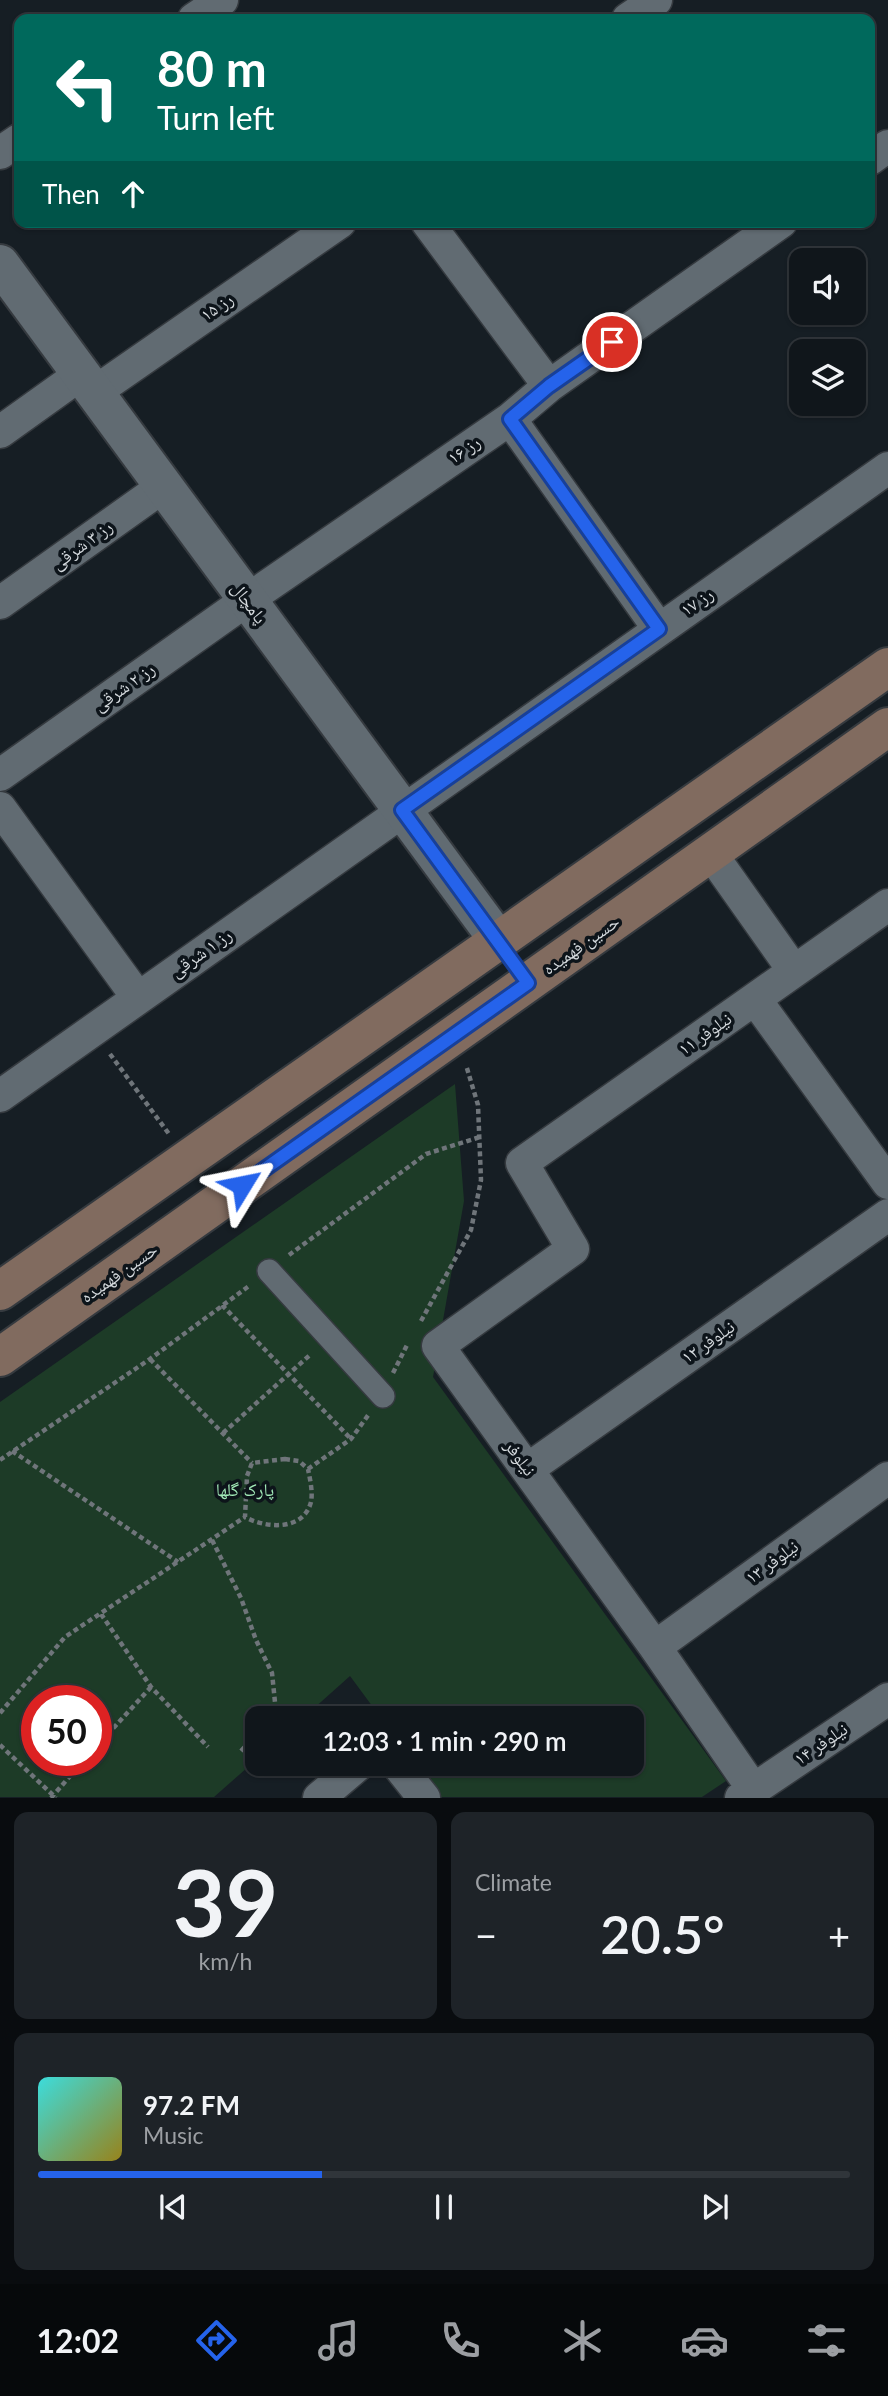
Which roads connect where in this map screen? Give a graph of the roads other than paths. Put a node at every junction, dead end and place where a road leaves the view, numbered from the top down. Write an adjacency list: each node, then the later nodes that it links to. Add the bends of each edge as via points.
1 (656, 0): 2 (street)
2 (635, 14)
3 (331, 228): 7 (street, رز ۱۵)
4 (432, 228): 8 (street)
5 (773, 228): 8 (street, رز ۱۶)
6 (0, 264): 7 (street, پامچال)
7 (88, 383): 10 (street, رز ۱۵); 12 (street, پامچال)
8 (549, 386): 9 (street, رز ۱۶)
9 (510, 419): 13 (street, رز ۱۶); 15 (street)
10 (0, 432)
11 (888, 468): 15 (street, رز ۱۷)
12 (164, 486): 13 (street, پامچال); 14 (street, رز ۳ شرقی)
13 (247, 600): 18 (street, رز ۲ شرقی); 20 (street, پامچال)
14 (0, 603)
15 (659, 629): 20 (street, رز ۱۷)
16 (888, 667): 23 (main road)
17 (888, 727): 25 (main road, حسین فهمیده)
18 (0, 775)
19 (0, 808): 26 (street)
20 (402, 810): 23 (street, پامچال); 26 (street, رز ۱ شرقی)
21 (717, 862): 24 (street)
22 (888, 905): 24 (street, نیلوفر ۱۱)
23 (499, 941): 25 (main road); 33 (main road)
24 (794, 971): 27 (street, نیلوفر ۱۱)
25 (528, 983): 34 (main road, حسین فهمیده)
26 (138, 998): 28 (street, رز ۱ شرقی)
27 (755, 999): 29 (street, نیلوفر ۱۱); 30 (street)
28 (0, 1096)
29 (522, 1163): 36 (street, نیلوفر, via 573,1249 439,1346)
30 (888, 1183)
31 (888, 1215): 36 (street, نیلوفر ۱۲)
32 (269, 1271): 35 (street)
33 (0, 1291)
34 (0, 1357)
35 (383, 1395)
36 (528, 1469): 38 (street, نیلوفر)
37 (888, 1478): 38 (street, نیلوفر ۱۳)
38 (655, 1647): 42 (street, نیلوفر)
39 (888, 1699): 42 (street, نیلوفر ۱۴)
40 (344, 1776): 43 (street)
41 (407, 1776): 44 (street)
42 (764, 1790)
43 (319, 1797)
44 (424, 1797)

